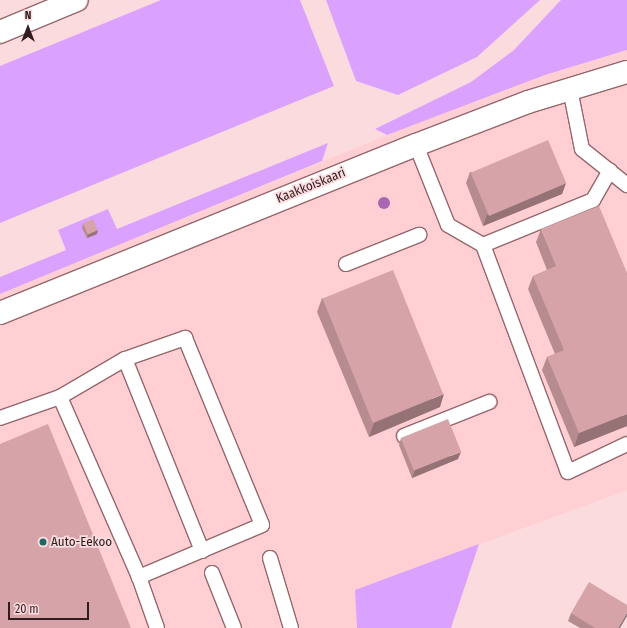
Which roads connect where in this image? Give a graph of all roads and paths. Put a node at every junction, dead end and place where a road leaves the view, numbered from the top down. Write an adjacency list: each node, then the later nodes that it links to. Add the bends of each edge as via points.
1 (77, 0): 2 (street)
2 (0, 32)
3 (627, 72): 4 (street, Kaakkoiskaari)
4 (570, 89): 5 (street, Kaakkoiskaari, via 528,102); 6 (lane, via 582,149)
5 (416, 145): 9 (lane, via 448,225); 11 (street, Kaakkoiskaari)
6 (610, 171): 7 (lane); 9 (lane, via 593,200)
7 (627, 186)
8 (420, 235): 10 (lane)
9 (483, 245): 17 (lane, via 568,472)
10 (346, 264)
11 (0, 313)
12 (125, 359): 13 (lane); 18 (lane); 18 (lane, via 184,338 262,525)
13 (60, 397): 15 (lane); 21 (lane)
14 (489, 402): 16 (lane)
15 (0, 418)
16 (404, 436)
17 (627, 444)
18 (202, 551): 21 (lane)
19 (270, 558): 24 (lane)
20 (212, 573): 23 (lane)
21 (139, 577): 22 (lane)
22 (157, 628)
23 (234, 628)
24 (291, 628)

